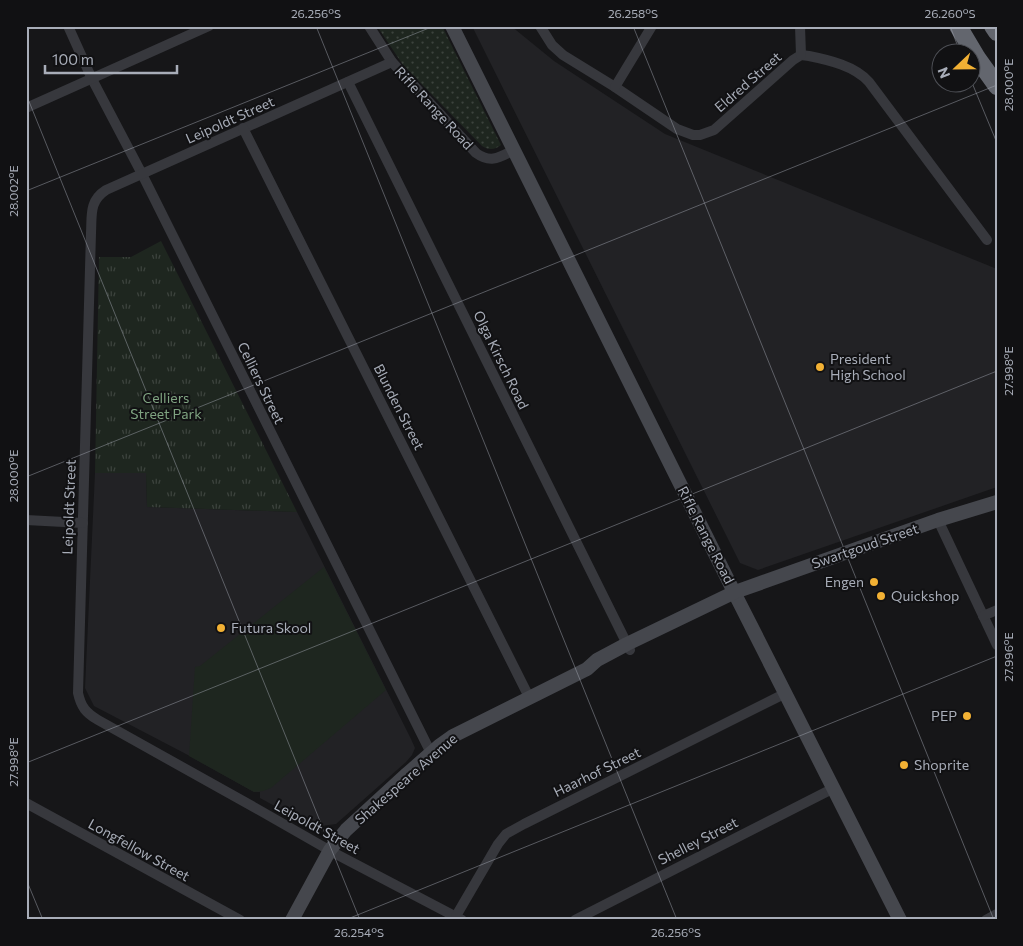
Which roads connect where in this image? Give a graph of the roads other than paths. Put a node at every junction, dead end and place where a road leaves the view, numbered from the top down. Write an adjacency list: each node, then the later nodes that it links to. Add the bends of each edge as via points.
1 (68, 26): 13 (street, Celliers Street)
2 (209, 26): 13 (street)
3 (369, 26): 12 (street, Rifle Range Road)
4 (452, 26): 19 (main road, Rifle Range Road)
5 (540, 26): 16 (street, Eldred Street, via 556,49)
6 (652, 26): 16 (street)
7 (800, 26): 11 (street)
8 (958, 26): 15 (highway)
9 (993, 26): 10 (highway)
10 (997, 32)
11 (801, 55): 16 (street, Eldred Street, via 714,130 700,136 677,129); 21 (street, Eldred Street, via 852,69 864,77)
12 (392, 62): 14 (street, Leipoldt Street); 19 (street, Rifle Range Road, via 476,154 494,160)
13 (92, 79): 17 (street); 20 (street, Celliers Street)
14 (348, 82): 18 (street, Leipoldt Street); 31 (street, Olga Kirsch Road)
15 (997, 86)
16 (614, 87)
17 (26, 108)
18 (244, 128): 20 (street, Leipoldt Street); 33 (street, Blunden Street)
19 (514, 150): 27 (main road, Rifle Range Road)
20 (142, 174): 25 (street, Leipoldt Street, via 99,194 92,213); 34 (street, Celliers Street)
21 (987, 240)
22 (997, 502): 26 (main road, Swartgoud Street)
23 (997, 509): 26 (main road, Swartgoud Street)
24 (26, 520): 25 (street)
25 (83, 523): 37 (street, Leipoldt Street, via 78,694 85,711)
26 (940, 524): 27 (main road, Swartgoud Street); 29 (street)
27 (736, 596): 31 (main road, Shakespeare Avenue, via 666,632); 32 (main road, Rifle Range Road)
28 (997, 610): 29 (street)
29 (984, 616): 30 (street)
30 (997, 645)
31 (628, 647): 33 (main road, Shakespeare Avenue)
32 (786, 693): 35 (main road, Rifle Range Road); 39 (street, Haarhof Street, via 506,834)
33 (529, 698): 34 (main road, Shakespeare Avenue, via 453,736)
34 (431, 753): 37 (main road, Shakespeare Avenue, via 346,830)
35 (834, 788): 42 (street, Shelley Street); 43 (main road, Rifle Range Road)
36 (26, 804): 40 (street, Longfellow Street)
37 (330, 850): 39 (street, Leipoldt Street); 41 (main road, Shakespeare Avenue)
38 (997, 914): 44 (street)
39 (459, 918)
40 (232, 919)
41 (292, 920)
42 (574, 920)
43 (900, 920)
44 (986, 920)

